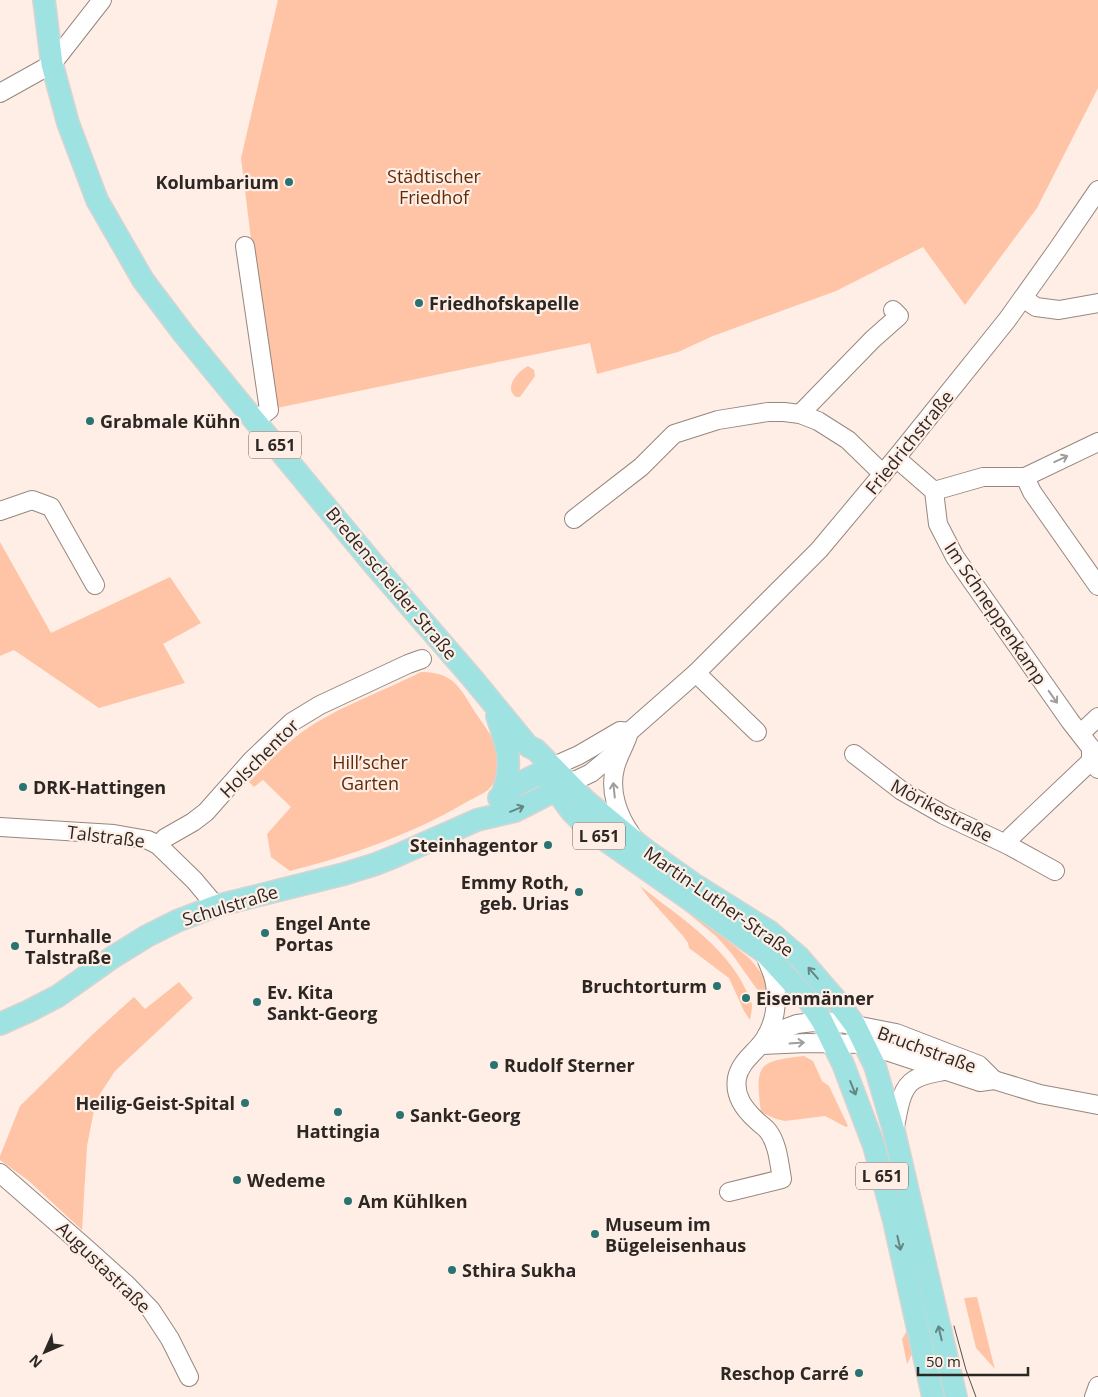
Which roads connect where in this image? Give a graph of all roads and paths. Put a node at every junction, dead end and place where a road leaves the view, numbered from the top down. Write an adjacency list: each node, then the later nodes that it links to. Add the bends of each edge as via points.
1 (44, 0): 3 (main road, Bredenscheider Straße / L 651)
2 (102, 0): 3 (street)
3 (52, 64): 4 (street); 11 (main road, Bredenscheider Straße / L 651, via 79,154 120,243 183,333)
4 (0, 92)
5 (1098, 190): 7 (street, Friedrichstraße)
6 (245, 246): 11 (street, via 268,410)
7 (1022, 298): 8 (street, via 1036,307 1059,310); 13 (street, Friedrichstraße)
8 (1098, 303)
9 (893, 310): 10 (street, via 899,316)
10 (800, 414): 14 (street, via 848,440); 18 (street, via 758,413 718,420 674,434 641,467)
11 (255, 421): 23 (main road, Bredenscheider Straße / L 651)
12 (1098, 442): 15 (street, one-way to 12)
13 (896, 458): 14 (street, Friedrichstraße); 16 (street)
14 (883, 474): 22 (street, Friedrichstraße, via 804,566)
15 (1025, 477): 16 (street, via 983,477); 20 (street, via 1032,492)
16 (934, 492): 26 (street, Im Schneppenkamp, one-way to 26, via 938,524 955,557)
17 (0, 511): 19 (street, via 32,500 50,507)
18 (574, 519)
19 (95, 584)
20 (1098, 586)
21 (422, 659): 35 (street, Holschentor, via 320,705 292,722 252,760 206,812)
22 (696, 673): 25 (street); 27 (street, Friedrichstraße)
23 (493, 704): 30 (main road, Bredenscheider Straße / L 651, via 528,746 536,750); 32 (main road, via 509,759 508,778)
24 (1098, 716): 26 (street)
25 (757, 732)
26 (1081, 734): 29 (street, Im Schneppenkamp, via 1091,748)
27 (627, 738): 30 (street, Friedrichstraße, via 620,731); 31 (street, Friedrichstraße, via 591,773); 37 (street, Friedrichstraße, one-way to 27, via 622,821 614,788 615,769)
28 (854, 754): 36 (street, Mörikestraße, via 902,792)
29 (1094, 765): 36 (street, Mörikestraße, via 1011,838)
30 (547, 769): 31 (main road, Martin-Luther-Straße / L 651); 32 (main road, Schulstraße)
31 (562, 787): 33 (main road, Schulstraße, one-way to 31, via 515,811); 37 (main road, Martin-Luther-Straße / L 651); 40 (main road, Martin-Luther-Straße / L 651, via 572,812 588,828)
32 (502, 795): 33 (main road, Schulstraße)
33 (477, 820): 39 (main road, Schulstraße, via 352,872)
34 (0, 827): 35 (street, Talstraße, via 129,836)
35 (158, 845): 39 (street, Talstraße)
36 (1008, 845): 38 (street, Mörikestraße)
37 (643, 848): 43 (main road, Martin-Luther-Straße / L 651, one-way to 37, via 799,957 777,938)
38 (1055, 871)
39 (216, 906): 42 (main road, Schulstraße, via 147,936 58,996)
40 (764, 952): 41 (main road, Martin-Luther-Straße / L 651, via 809,1001); 44 (street, via 774,978 776,1000 773,1019)
41 (822, 1021): 43 (street); 44 (street, via 797,1024); 45 (main road, Martin-Luther-Straße / L 651)
42 (0, 1024)
43 (855, 1025): 46 (main road, Martin-Luther-Straße / L 651); 48 (street, Bruchstraße, via 896,1033 979,1065)
44 (763, 1040): 45 (street, one-way to 45); 52 (street, via 741,1066 737,1088 739,1100 768,1130 775,1143 782,1178)
45 (834, 1043): 46 (street); 55 (main road, Martin-Luther-Straße / L 651, one-way to 55, via 874,1146)
46 (865, 1044): 47 (street, Bruchstraße); 50 (main road, Martin-Luther-Straße / L 651, via 875,1066)
47 (944, 1071): 48 (street, Bruchstraße, via 980,1082); 50 (street, Bruchstraße, via 909,1083)
48 (994, 1080): 49 (street, Bruchstraße, via 1040,1094)
49 (1098, 1105)
50 (894, 1131): 56 (main road, Martin-Luther-Straße / L 651, one-way to 50)
51 (0, 1173): 53 (street, Augustastraße, via 91,1252 151,1310)
52 (729, 1192)
53 (190, 1377)
54 (1098, 1386): 57 (street)
55 (933, 1397)
56 (956, 1397)
57 (1094, 1397)

